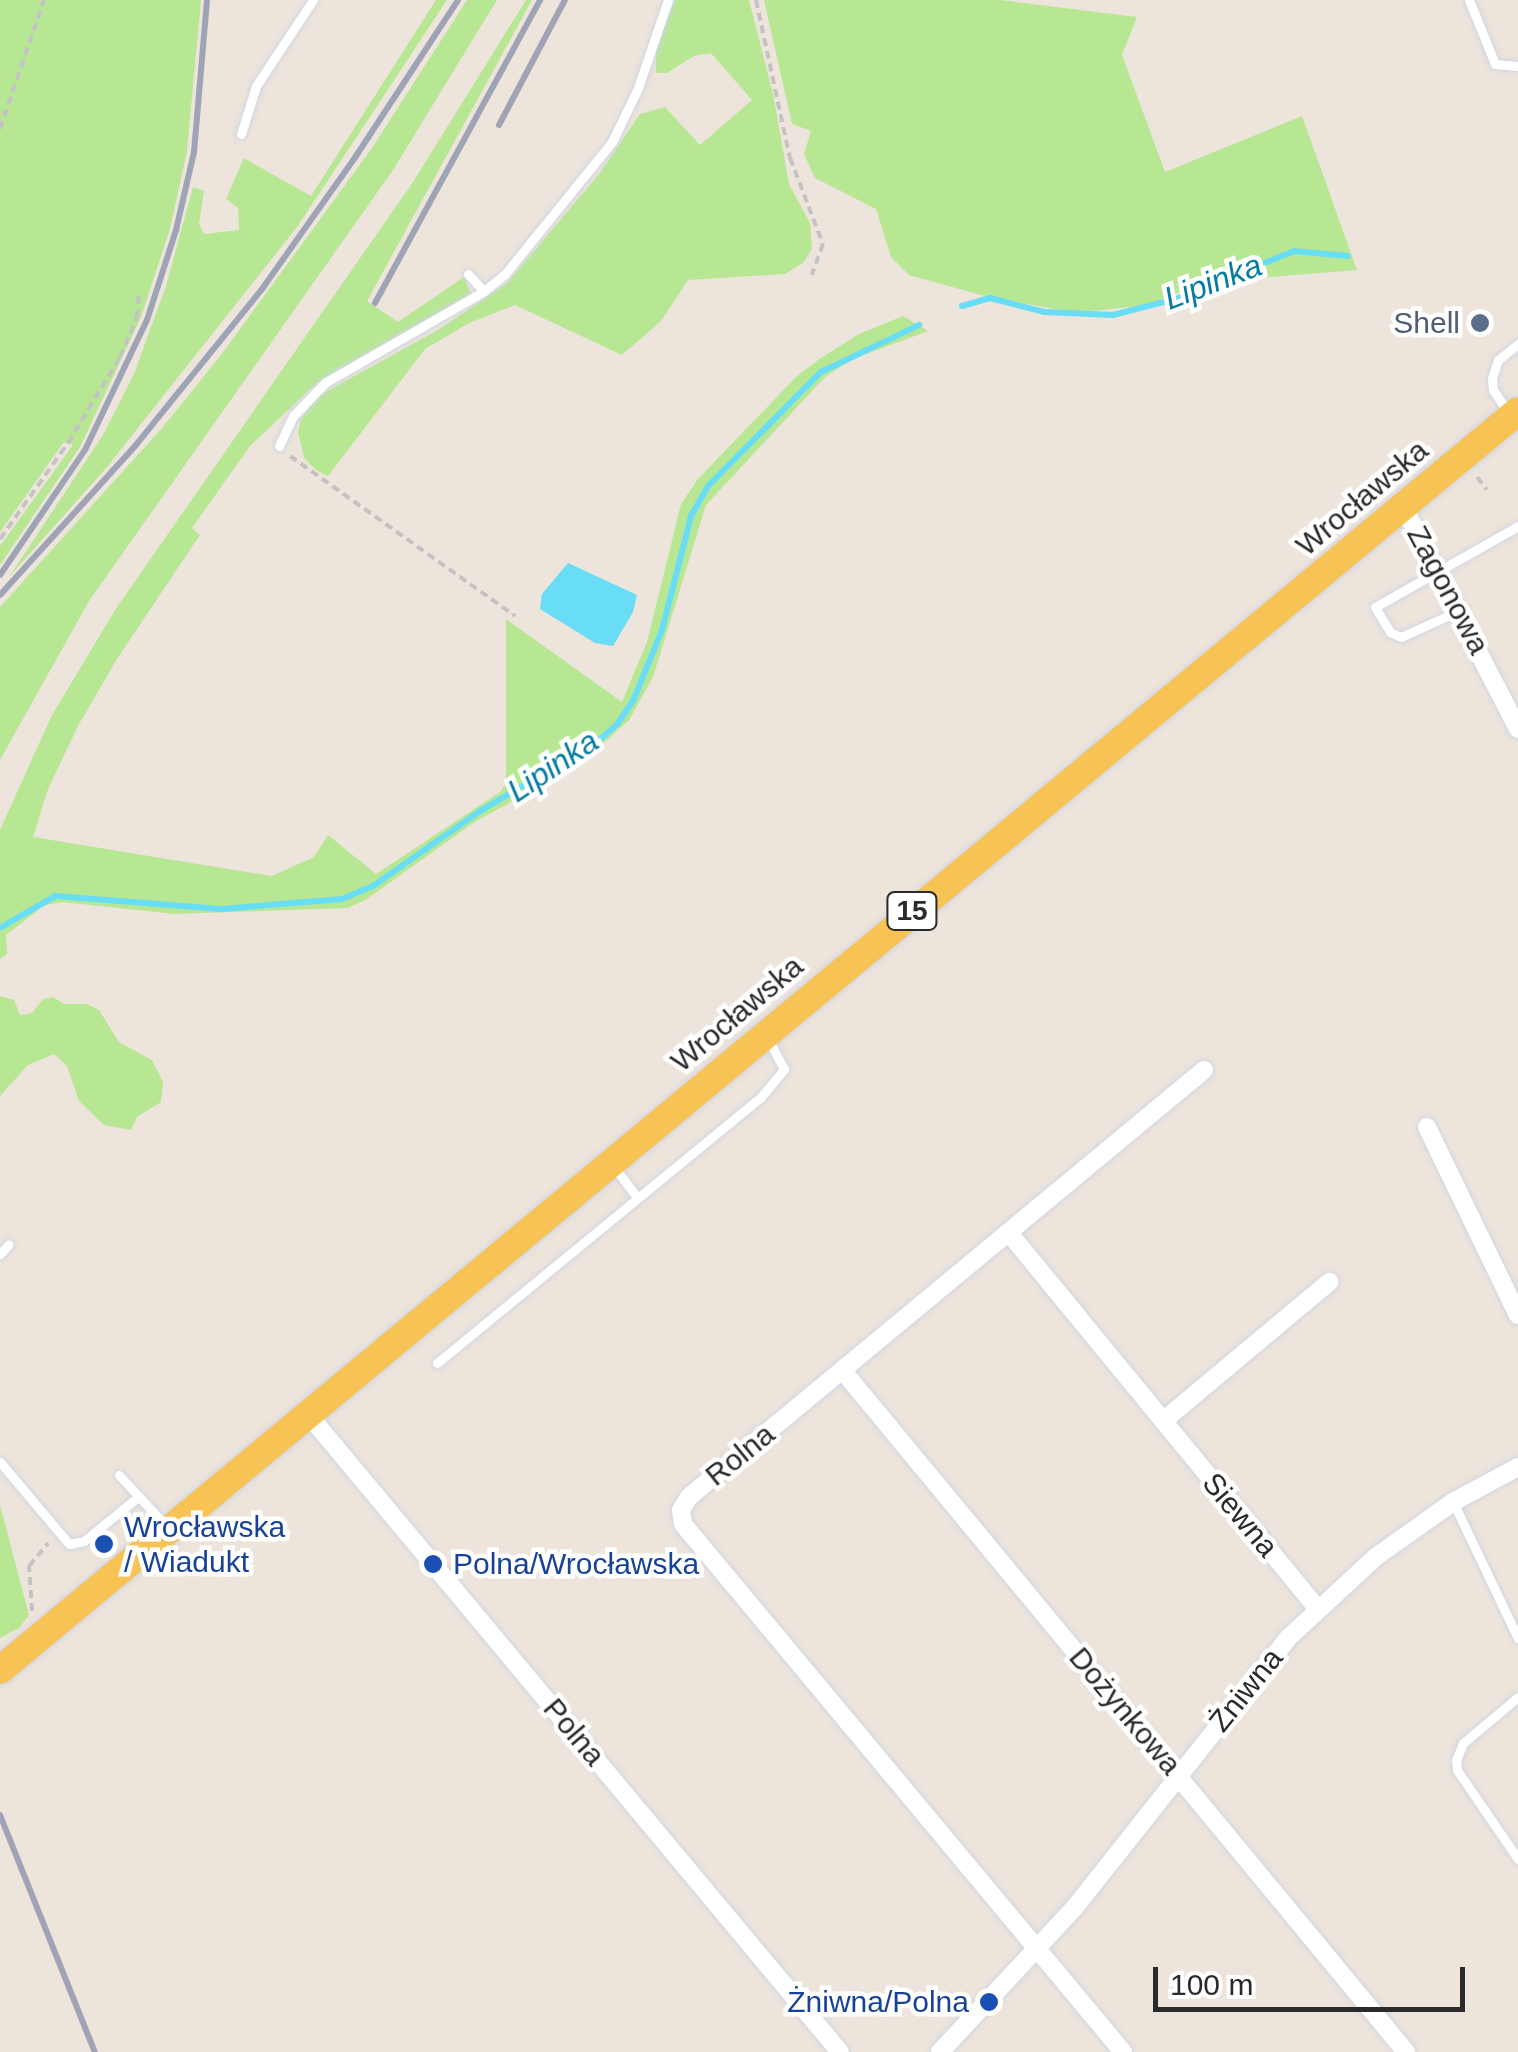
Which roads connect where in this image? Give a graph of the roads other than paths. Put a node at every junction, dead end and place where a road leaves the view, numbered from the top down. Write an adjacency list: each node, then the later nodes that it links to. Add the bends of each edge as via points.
1 (313, 0): 5 (lane, via 256,86)
2 (668, 0): 7 (lane, via 612,142)
3 (1469, 0): 4 (lane, via 1495,64)
4 (1518, 66)
5 (241, 134)
6 (468, 274): 7 (lane)
7 (484, 291): 10 (lane, via 326,382 293,416)
8 (1518, 344): 9 (lane, via 1498,360 1492,378)
9 (1514, 414): 11 (main road, Wrocławska / 15)
10 (279, 446)
11 (1402, 506): 13 (street, Zagonowa); 16 (main road, Wrocławska / 15)
12 (1518, 526): 13 (lane)
13 (1438, 568): 14 (street, Zagonowa); 14 (lane, via 1375,606 1390,632 1401,637)
14 (1460, 611): 15 (street, Zagonowa)
15 (1518, 729)
16 (765, 1034): 19 (main road, Wrocławska / 15); 20 (lane, via 784,1069 760,1098)
17 (1204, 1070): 21 (street, Rolna)
18 (1426, 1127): 25 (street)
19 (610, 1162): 20 (lane); 28 (main road, Wrocławska / 15)
20 (636, 1196): 26 (lane)
21 (1009, 1233): 27 (street, Rolna); 29 (street, Siewna)
22 (9, 1244): 23 (lane)
23 (0, 1254)
24 (1329, 1282): 29 (street)
25 (1518, 1315)
26 (436, 1363)
27 (843, 1371): 40 (street, Dożynkowa); 42 (street, Rolna, via 689,1496 681,1510 684,1524)
28 (308, 1413): 35 (main road, Wrocławska / 15); 43 (street, Polna)
29 (1163, 1421): 36 (street, Siewna)
30 (0, 1462): 33 (lane, via 58,1534 77,1545)
31 (1518, 1468): 34 (street, Żniwna)
32 (119, 1475): 33 (lane)
33 (138, 1497): 35 (lane)
34 (1452, 1502): 36 (street, Żniwna); 37 (lane)
35 (169, 1528): 38 (main road, Wrocławska / 15)
36 (1318, 1609): 40 (street, Żniwna)
37 (1518, 1638)
38 (0, 1670)
39 (1518, 1697): 41 (lane, via 1463,1743 1456,1760)
40 (1178, 1774): 42 (street, Żniwna); 46 (street, Dożynkowa)
41 (1518, 1859)
42 (1038, 1950): 44 (street, Żniwna); 45 (street, Rolna)
43 (840, 2052)
44 (940, 2052)
45 (1123, 2052)
46 (1406, 2052)

